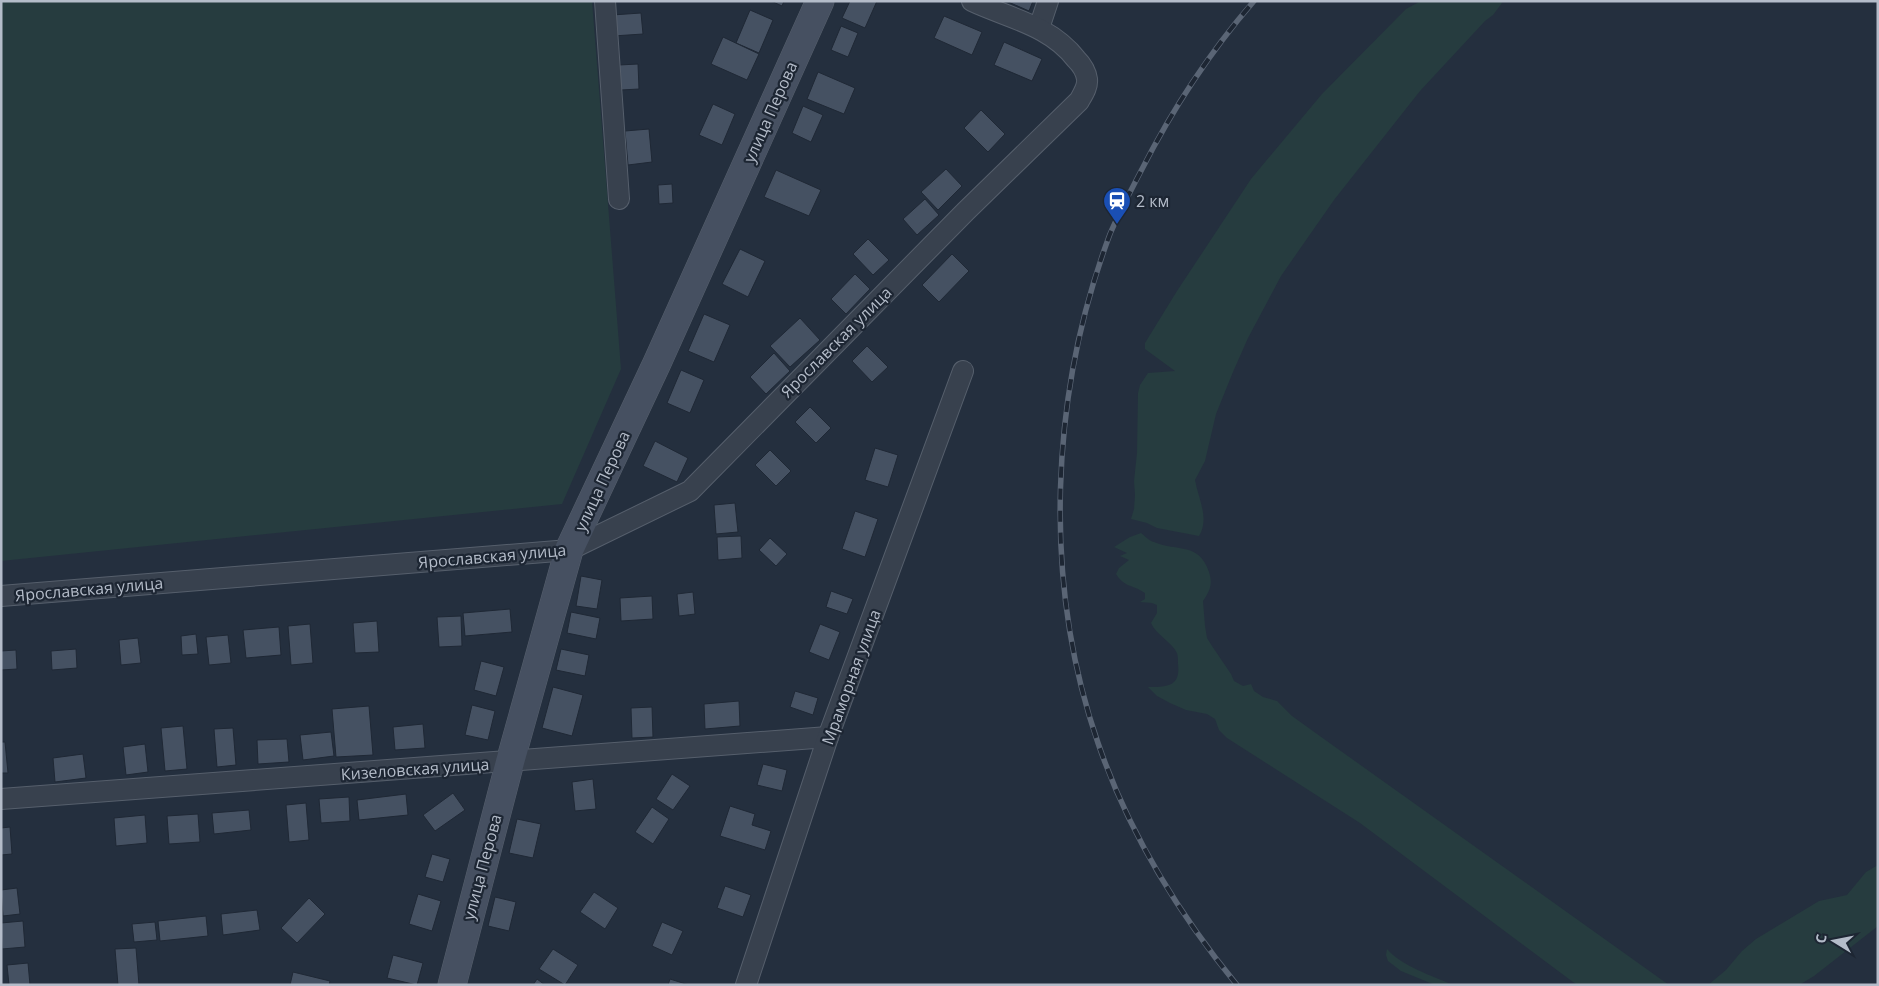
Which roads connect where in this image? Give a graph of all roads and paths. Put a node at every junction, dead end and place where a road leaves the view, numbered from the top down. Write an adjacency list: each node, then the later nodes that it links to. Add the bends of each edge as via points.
1 (605, 1): 6 (street)
2 (820, 1): 8 (main road, улица Перова, via 658,363)
3 (972, 1): 5 (street)
4 (1048, 1): 5 (street)
5 (1039, 28): 8 (street, Ярославская улица, via 1072,53 1084,69 1086,88 1079,101 690,491)
6 (619, 199)
7 (963, 371): 10 (street, Мраморная улица)
8 (569, 550): 9 (street, Ярославская улица); 11 (main road, улица Перова)
9 (1, 596)
10 (828, 737): 11 (street, Кизеловская улица); 14 (street, Мраморная улица)
11 (510, 762): 12 (street, Кизеловская улица); 13 (main road, улица Перова)
12 (1, 799)
13 (452, 985)
14 (746, 985)

